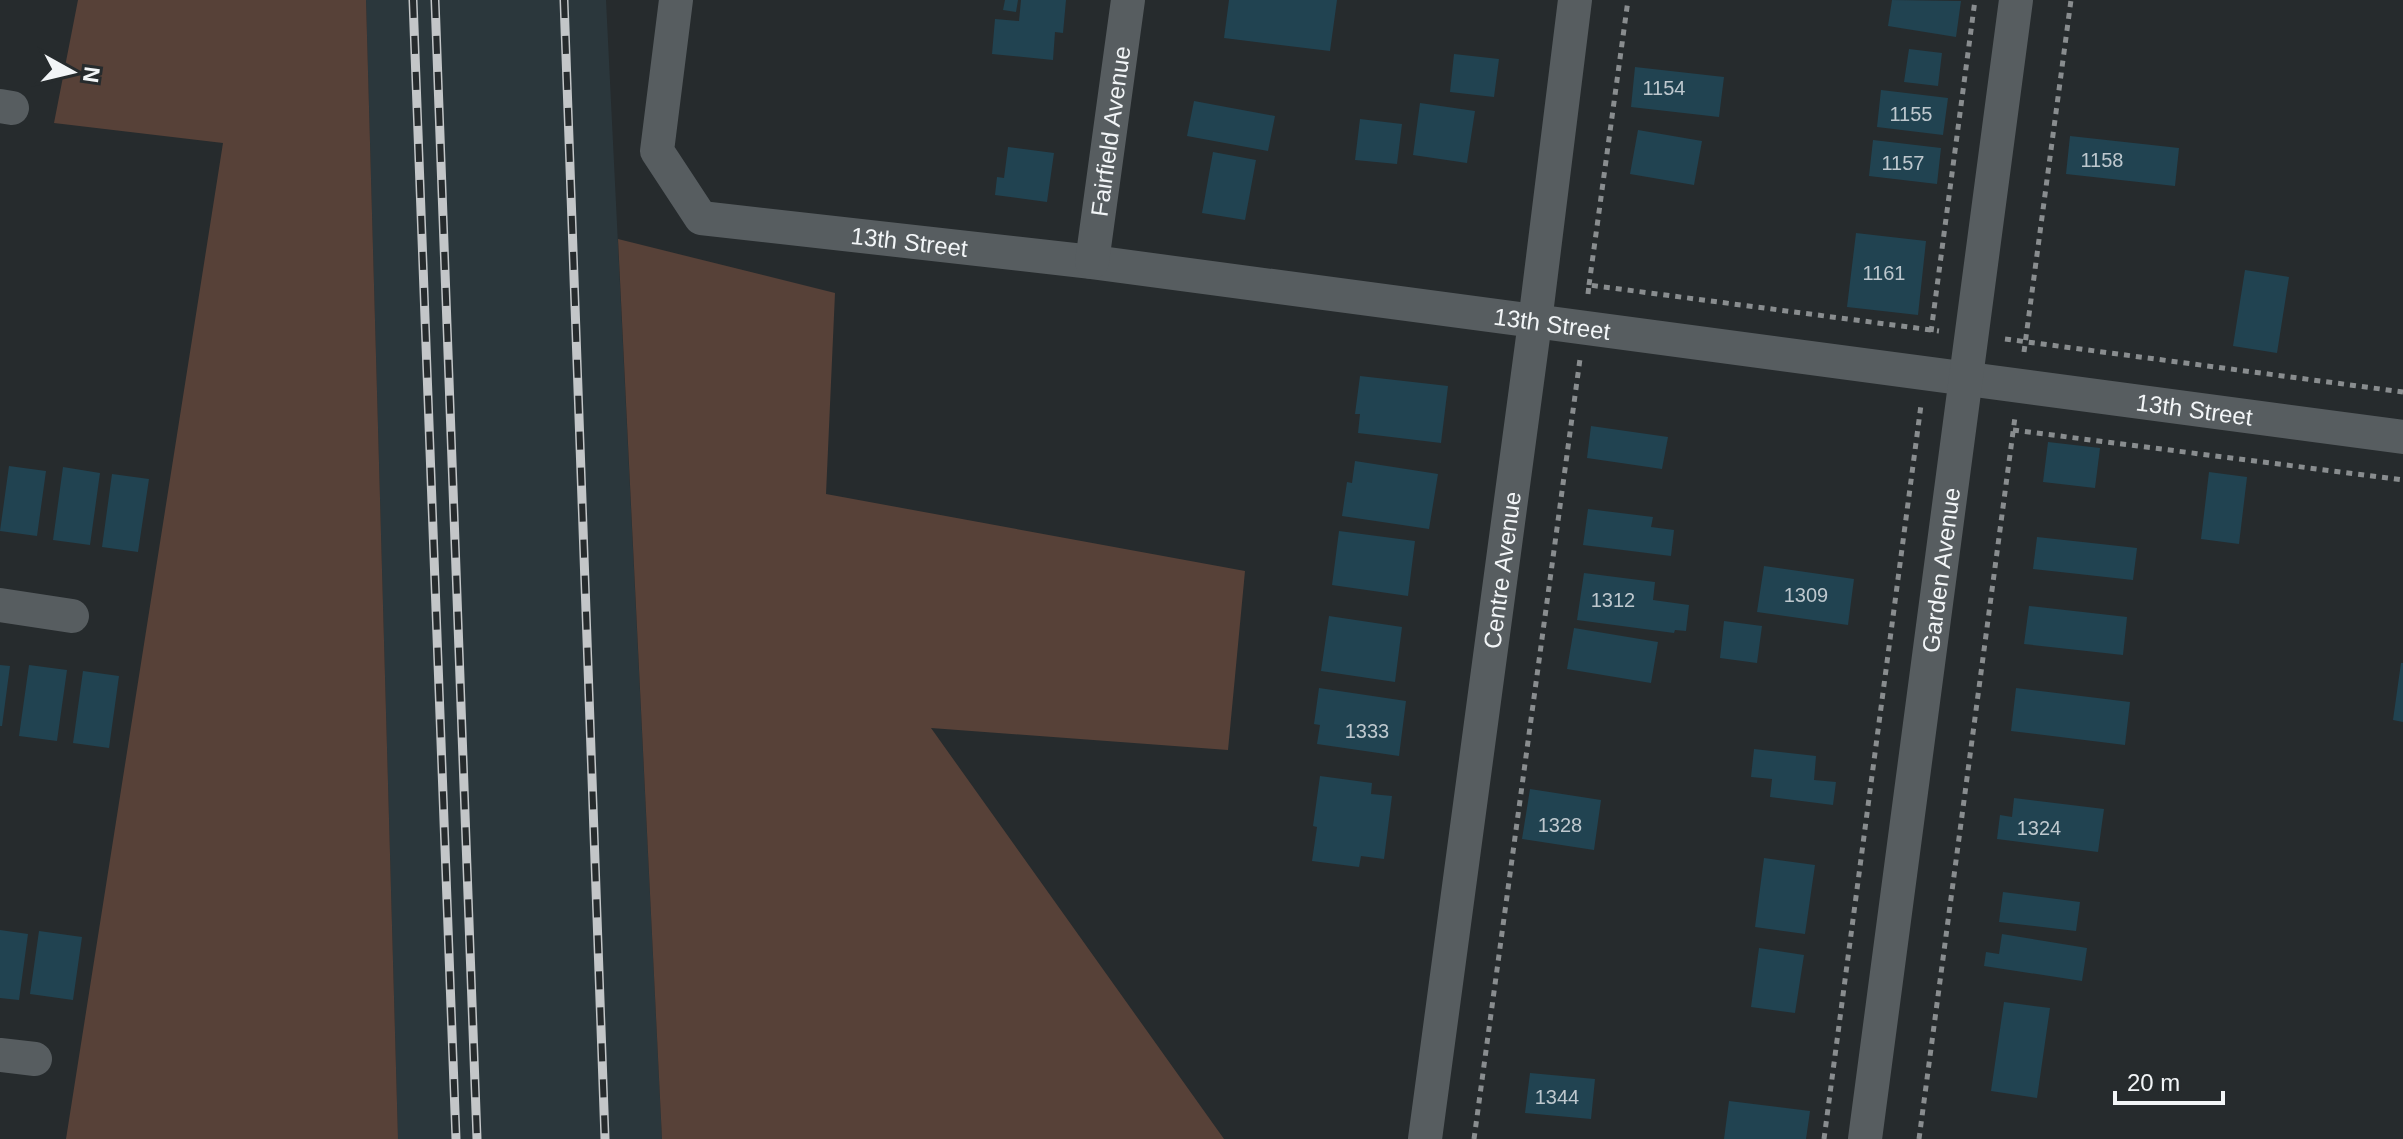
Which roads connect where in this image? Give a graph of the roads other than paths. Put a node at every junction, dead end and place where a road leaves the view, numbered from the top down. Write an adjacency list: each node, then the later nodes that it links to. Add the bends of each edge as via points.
1 (676, 0): 5 (street, 13th Street, via 657,151 701,218)
2 (1128, 0): 5 (street, Fairfield Avenue)
3 (1575, 0): 6 (street, Centre Avenue)
4 (2016, 0): 7 (street, Garden Avenue)
5 (1092, 262): 6 (street, 13th Street)
6 (1535, 322): 7 (street, 13th Street); 13 (street, Centre Avenue)
7 (1964, 380): 8 (street, 13th Street); 14 (street, Garden Avenue)
8 (2403, 437)
9 (0, 605): 10 (street)
10 (72, 616)
11 (0, 1055): 12 (street)
12 (35, 1059)
13 (1425, 1139)
14 (1865, 1139)

